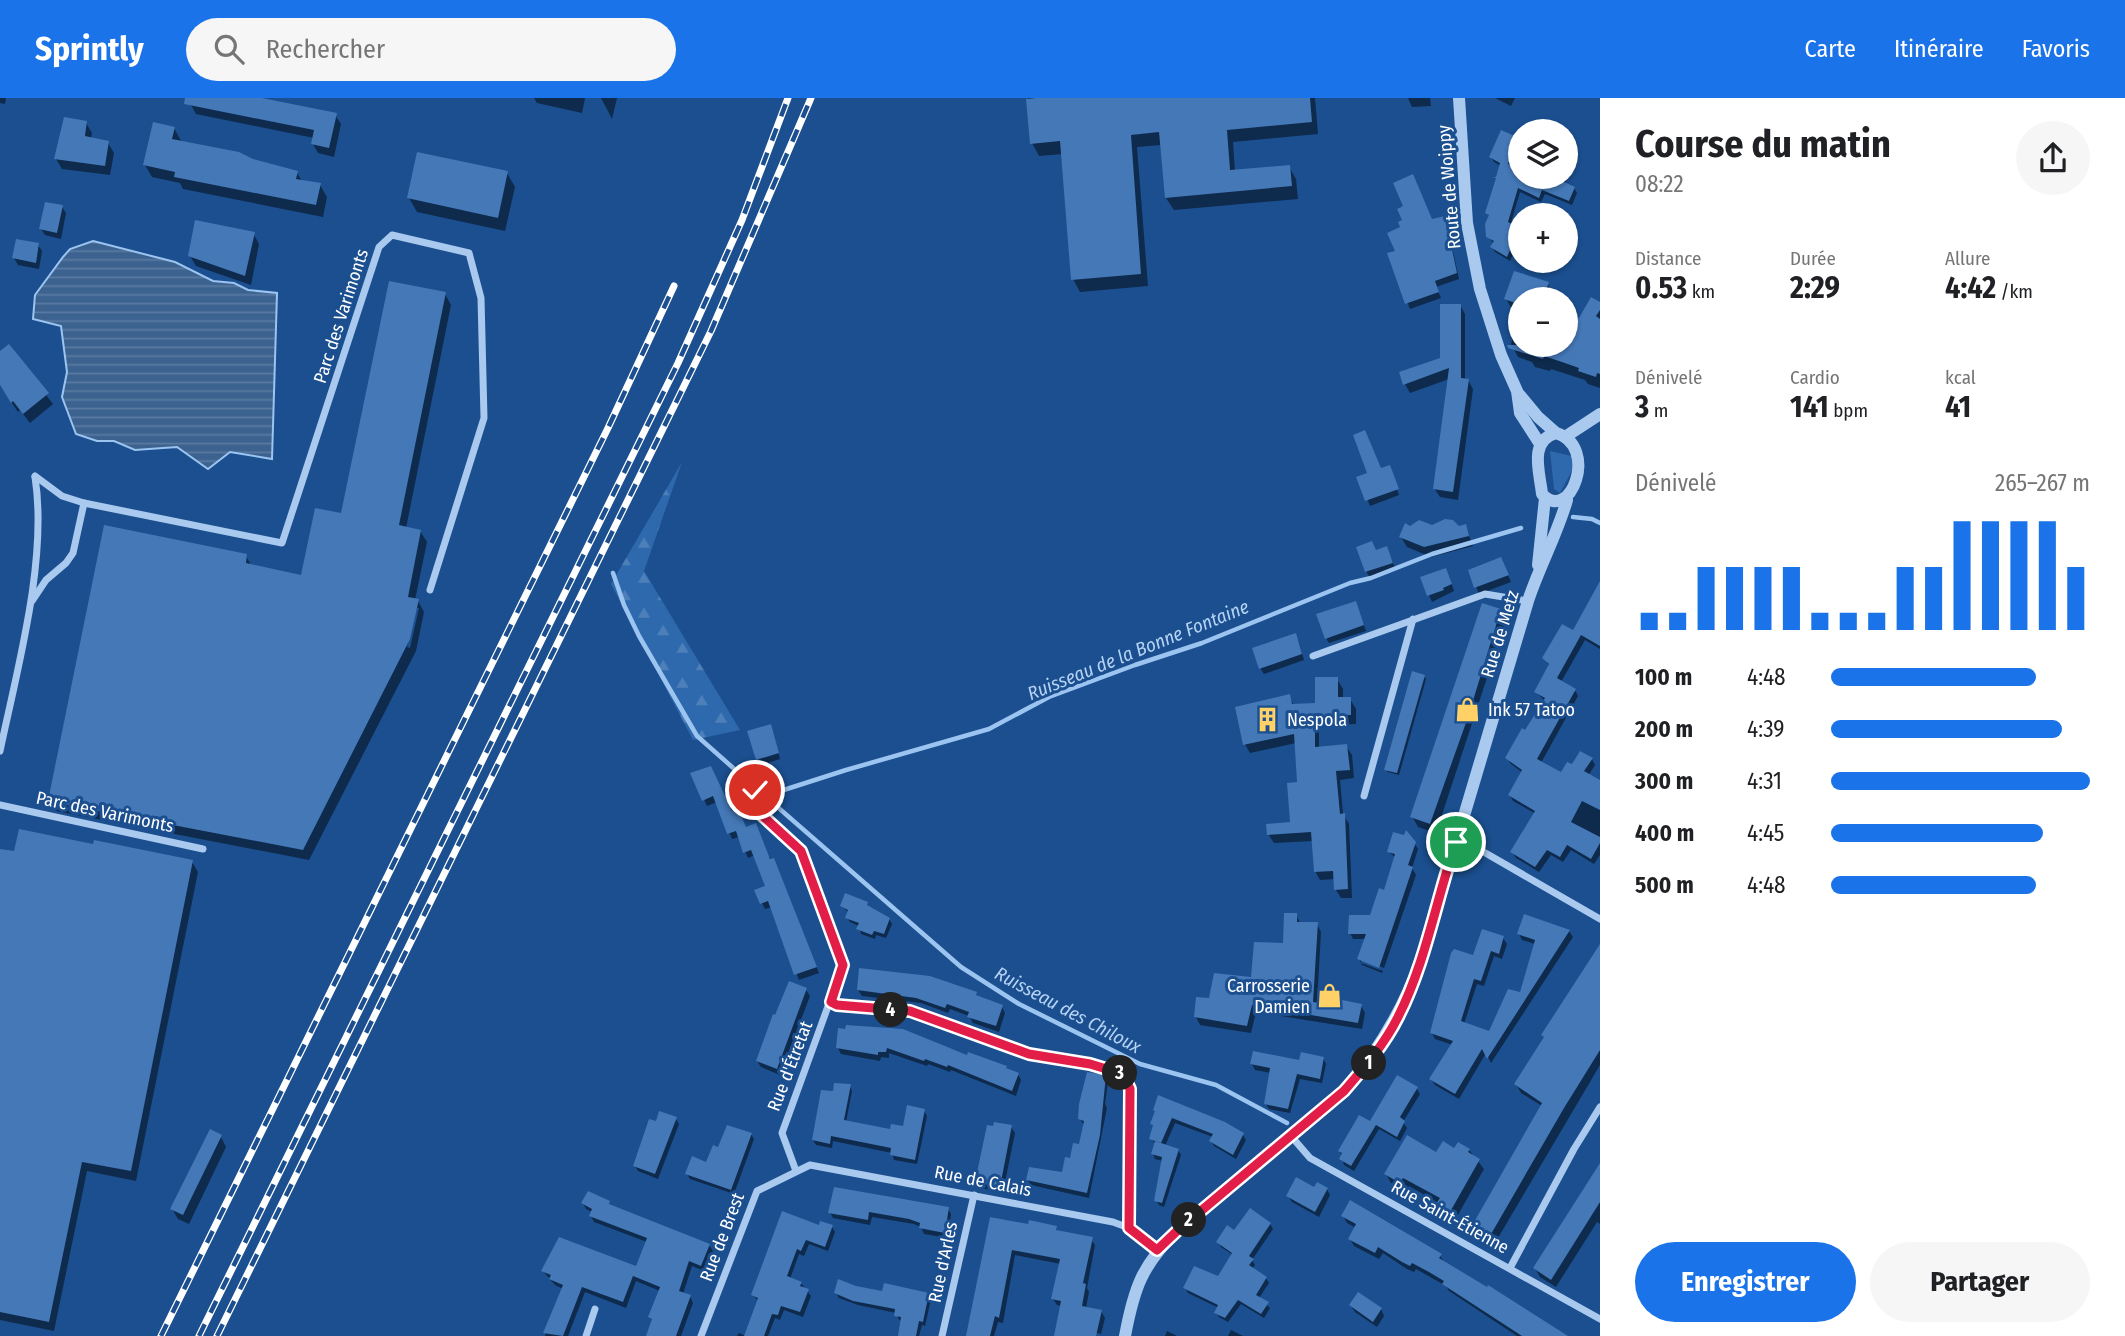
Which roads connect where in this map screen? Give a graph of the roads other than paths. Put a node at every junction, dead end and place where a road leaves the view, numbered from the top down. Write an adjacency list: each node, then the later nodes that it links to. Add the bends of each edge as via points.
1 (1458, 98): 2 (street, Route de Woippy, via 1473,258 1501,355)
2 (1517, 391): 4 (street, Route de Woippy, via 1538,417); 5 (street, Route de Woippy, via 1520,413)
3 (1600, 414): 4 (street)
4 (1562, 434): 5 (street, via 1550,435); 7 (street, via 1579,440 1592,461 1582,487)
5 (1540, 444): 6 (street, via 1537,452)
6 (1545, 498): 7 (street); 9 (street, Rue de Metz)
7 (1567, 500): 9 (street, Rue de Metz)
8 (83, 503): 10 (street, Parc des Varimonts, via 282,543 379,247 392,235 469,253 481,298 484,418); 12 (street, Parc des Varimonts, via 73,553 46,580); 12 (street, Parc des Varimonts, via 61,496 35,476 40,506)
9 (1538, 572): 11 (street, Rue de Metz)
10 (430, 590)
11 (1528, 601): 13 (street, via 1485,594); 19 (street, Rue de Metz)
12 (30, 605): 15 (street, Parc des Varimonts)
13 (1413, 619): 14 (street); 17 (street)
14 (1313, 656)
15 (0, 751)
16 (755, 790): 22 (street, Rue d'Étretat, via 753,807 801,851 843,965)
17 (1364, 796)
18 (0, 805): 20 (street, Parc des Varimonts)
19 (1456, 842): 21 (street, via 1482,851); 24 (street, Rue de Metz, via 1421,960 1398,1017 1344,1091)
20 (203, 849)
21 (1600, 919)
22 (831, 1002): 25 (street, Rue d'Étretat, via 782,1133); 27 (street, via 910,1011 1029,1054 1123,1074 1130,1089)
23 (1600, 1107): 29 (street)
24 (1291, 1136): 28 (street, Rue de Metz); 29 (street, Rue Saint-Étienne, via 1310,1158)
25 (796, 1171): 26 (street, Rue de Calais, via 810,1165); 33 (street, Rue de Brest, via 757,1191)
26 (974, 1195): 27 (street, Rue de Calais); 34 (street, Rue d'Arles)
27 (1129, 1228): 28 (street, Rue de Calais)
28 (1157, 1250): 35 (street, Rue de Metz, via 1138,1284)
29 (1510, 1268): 31 (street, Rue Saint-Étienne)
30 (595, 1309): 32 (street)
31 (1600, 1319)
32 (586, 1336)
33 (701, 1336)
34 (942, 1336)
35 (1125, 1336)

